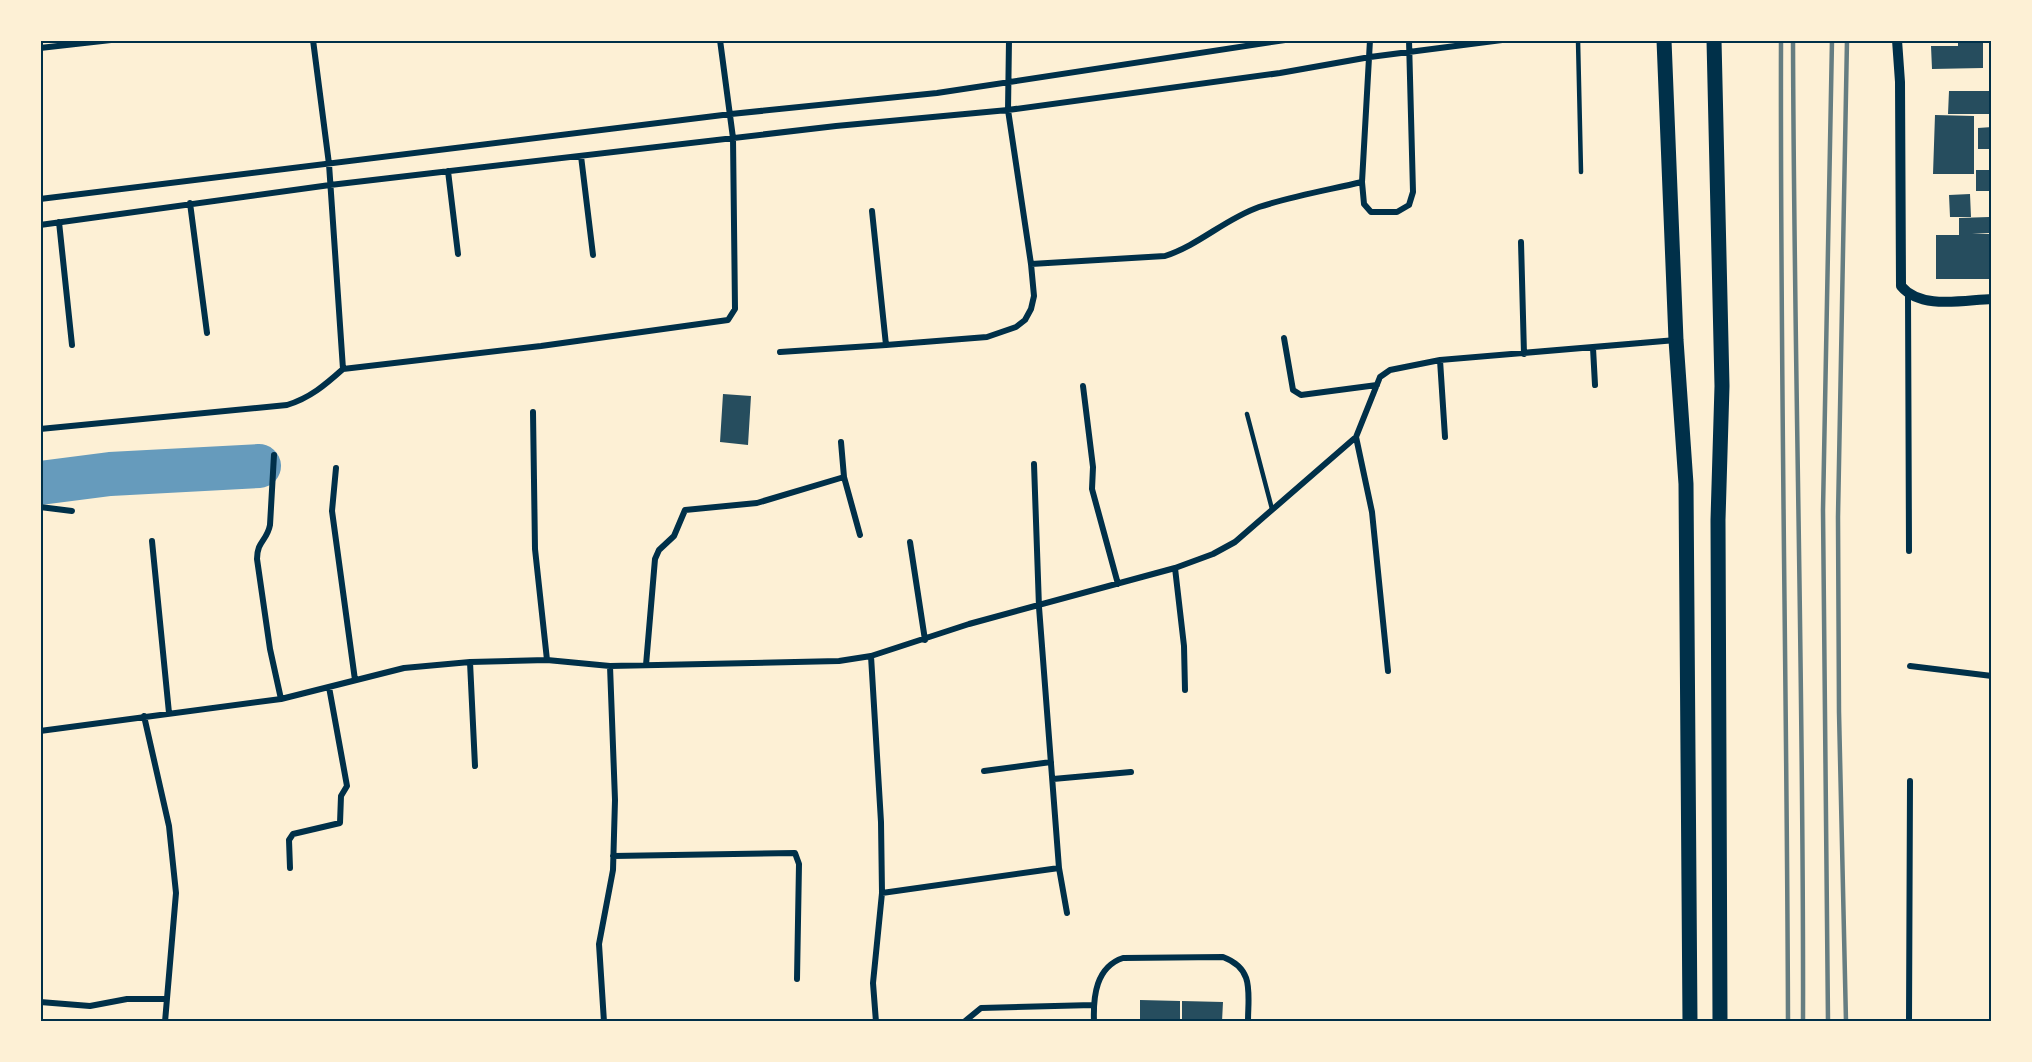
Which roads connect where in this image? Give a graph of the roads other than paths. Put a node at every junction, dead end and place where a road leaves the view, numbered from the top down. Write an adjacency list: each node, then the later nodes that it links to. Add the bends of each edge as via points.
1 (111, 40): 13 (street)
2 (313, 40): 21 (street)
3 (720, 40): 18 (street)
4 (1009, 40): 16 (street)
5 (1285, 40): 16 (street)
6 (1370, 40): 15 (street)
7 (1409, 40): 14 (street)
8 (1502, 40): 14 (street)
9 (1578, 40): 23 (lane)
10 (1664, 40): 39 (main road)
11 (1714, 40): 108 (main road, via 1722,386 1718,555)
12 (1897, 40): 35 (street, via 1901,286)
13 (40, 48)
14 (1409, 53): 15 (street); 24 (street, via 1413,192 1409,205 1396,212 1371,212 1364,204)
15 (1370, 57): 17 (street); 24 (street)
16 (1008, 82): 17 (street); 18 (street)
17 (1008, 110): 19 (street); 34 (street)
18 (730, 114): 19 (street); 21 (street)
19 (733, 138): 20 (street); 46 (street, via 735,309 728,320)
20 (581, 156): 22 (street); 33 (street)
21 (328, 164): 25 (street); 26 (street)
22 (448, 171): 25 (street); 32 (street)
23 (1581, 172)
24 (1362, 182): 34 (street, via 1258,207 1185,249 1165,256)
25 (330, 185): 27 (street); 46 (street)
26 (40, 199)
27 (190, 203): 29 (street); 37 (street)
28 (872, 211): 41 (street)
29 (59, 222): 30 (street); 40 (street)
30 (40, 225)
31 (1521, 242): 44 (street)
32 (458, 254)
33 (593, 255)
34 (1031, 264): 41 (street, via 1031,309 1016,327 969,340)
35 (1908, 294): 36 (street, via 1925,301); 66 (street)
36 (1992, 299)
37 (207, 333)
38 (1284, 338): 47 (street, via 1293,390 1301,395)
39 (1676, 340): 42 (street); 107 (main road, via 1686,484)
40 (72, 345)
41 (886, 345): 43 (street)
42 (1593, 348): 44 (street); 49 (street)
43 (780, 352)
44 (1524, 354): 45 (street)
45 (1440, 360): 47 (street, via 1390,370); 54 (street)
46 (343, 369): 52 (street, via 317,392 287,405)
47 (1377, 385): 53 (street)
48 (1083, 386): 68 (street, via 1092,489)
49 (1595, 386)
50 (533, 411): 72 (street, via 535,549)
51 (1247, 414): 61 (lane)
52 (40, 429)
53 (1356, 437): 61 (street); 77 (street, via 1372,512)
54 (1445, 437)
55 (840, 442): 59 (street)
56 (274, 456): 82 (street, via 270,525 257,547 257,559)
57 (1034, 464): 69 (street)
58 (336, 468): 79 (street, via 332,511)
59 (844, 477): 63 (street); 74 (street, via 758,502 690,509 682,516 674,536 659,550 655,560)
60 (40, 507): 62 (street)
61 (1272, 509): 67 (street, via 1235,542)
62 (72, 511)
63 (860, 535)
64 (152, 541): 83 (street)
65 (910, 542): 70 (street)
66 (1909, 551)
67 (1175, 568): 68 (street); 81 (street)
68 (1118, 584): 69 (street)
69 (1039, 607): 70 (street, via 969,624); 86 (street)
70 (925, 640): 71 (street)
71 (871, 656): 74 (street, via 839,661); 95 (street)
72 (547, 660): 73 (street); 75 (street)
73 (470, 662): 79 (street, via 404,668); 87 (street)
74 (646, 665): 75 (street)
75 (610, 666): 92 (street)
76 (1910, 666): 78 (street)
77 (1388, 671)
78 (1992, 676)
79 (355, 680): 80 (street)
80 (329, 687): 82 (street); 93 (street, via 347,786 341,796 340,823 293,834 289,840)
81 (1185, 690)
82 (281, 699): 83 (street)
83 (169, 713): 84 (street)
84 (144, 716): 85 (street); 98 (street, via 169,826 176,893)
85 (40, 731)
86 (1052, 762): 88 (street); 90 (street)
87 (475, 766)
88 (984, 771)
89 (1131, 772): 90 (street)
90 (1053, 779): 94 (street)
91 (1910, 781): 109 (street)
92 (613, 856): 97 (street, via 795,853 799,864); 102 (street, via 599,944)
93 (290, 868)
94 (1059, 868): 95 (street); 96 (street)
95 (882, 893): 103 (street, via 873,983)
96 (1067, 913)
97 (797, 980)
98 (165, 999): 99 (street, via 127,999 90,1006); 101 (street)
99 (40, 1002)
100 (1093, 1005): 104 (street, via 981,1008); 105 (street); 106 (street, via 1103,971 1118,960 1223,957 1237,962 1245,972)
101 (165, 1022)
102 (603, 1022)
103 (876, 1022)
104 (964, 1022)
105 (1094, 1022)
106 (1248, 1022)
107 (1690, 1022)
108 (1720, 1022)
109 (1909, 1022)

